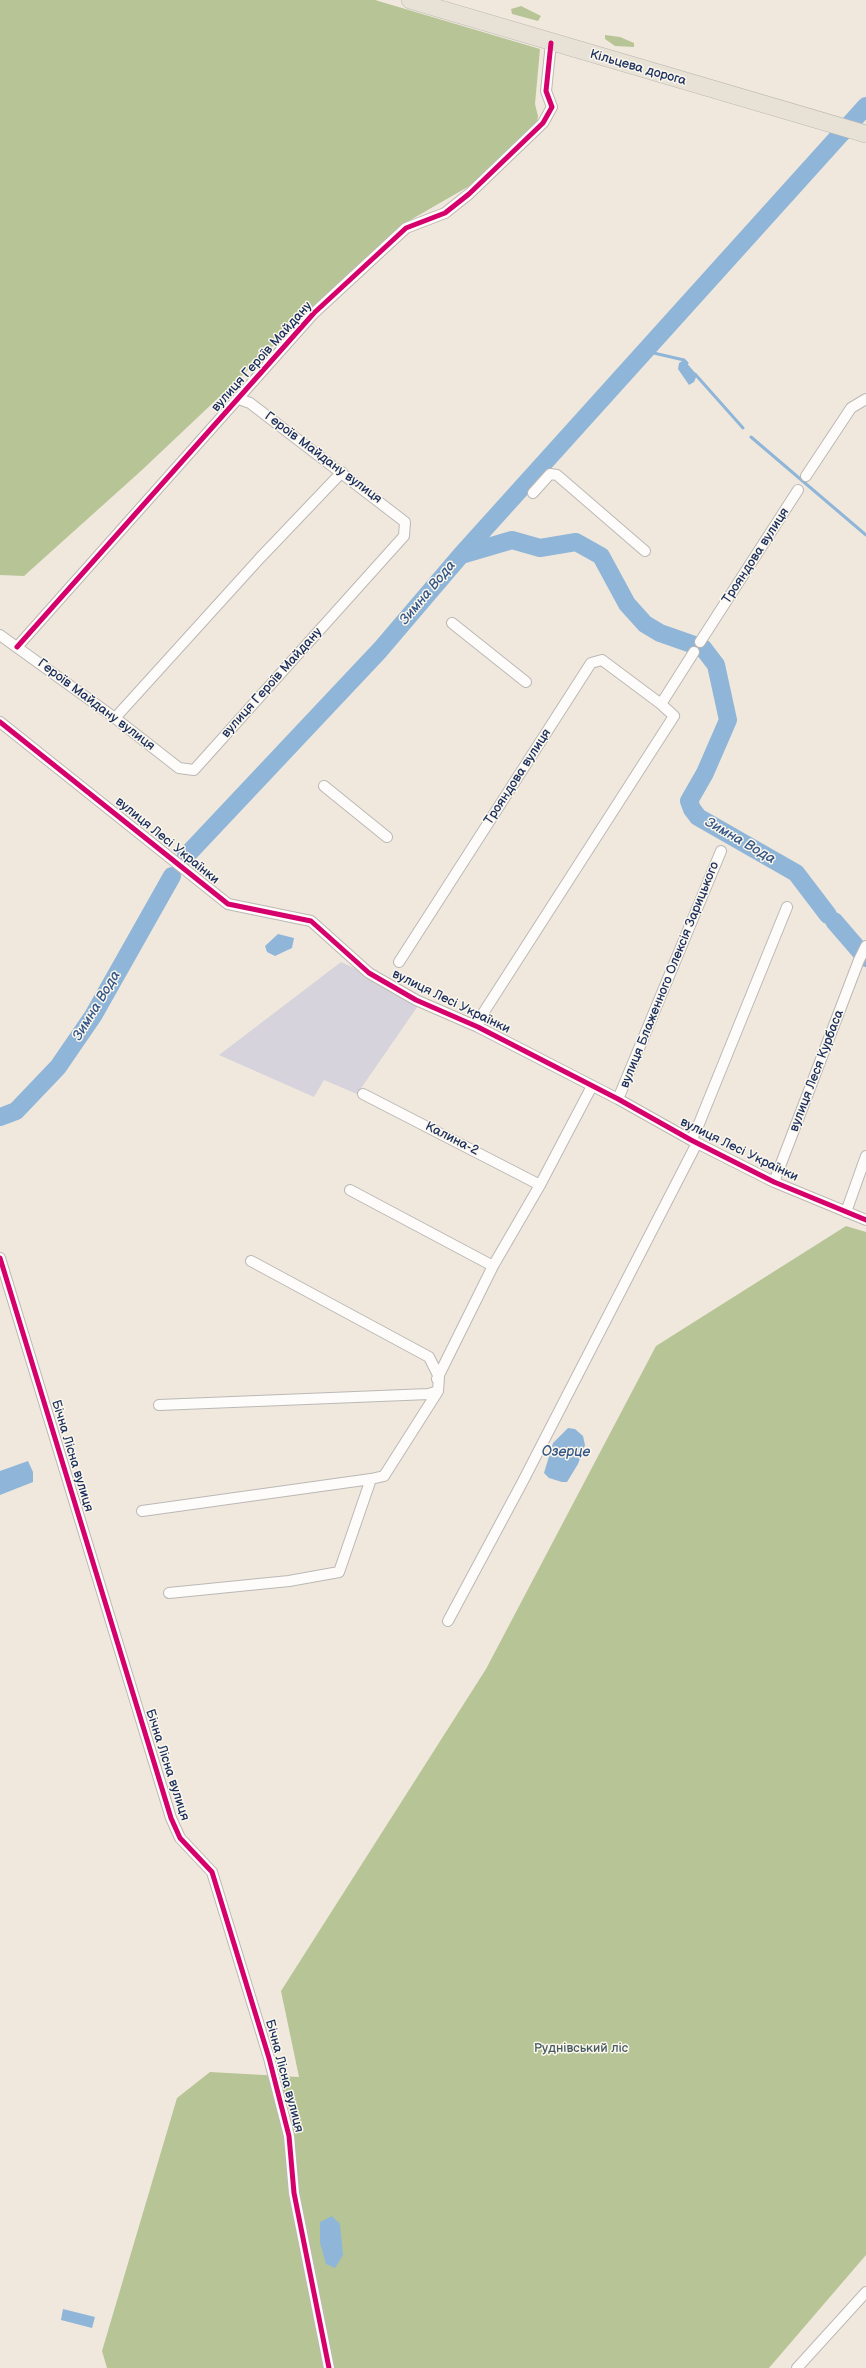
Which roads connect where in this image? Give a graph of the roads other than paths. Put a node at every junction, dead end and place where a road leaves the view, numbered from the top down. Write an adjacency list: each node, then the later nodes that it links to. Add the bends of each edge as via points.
1 (410, 0): 2 (highway, Кільцева дорога)
2 (551, 43): 3 (highway, Кільцева дорога); 4 (street, вулиця Героїв Майдану, via 546,91 552,107 544,123 463,199 445,212 406,228 314,313)
3 (866, 134)
4 (238, 399): 6 (street, Героїв Майдану вулиця, via 250,403); 15 (street, вулиця Героїв Майдану)
5 (866, 399): 7 (street, via 851,408)
6 (342, 472): 10 (street, Героїв Майдану вулиця); 19 (street)
7 (806, 476)
8 (798, 490): 14 (street, Трояндова вулиця)
9 (533, 493): 11 (street, via 550,474 556,475)
10 (405, 522): 21 (street, вулиця Героїв Майдану, via 404,536)
11 (645, 551)
12 (452, 623): 17 (street)
13 (0, 635): 15 (street, Героїв Майдану вулиця)
14 (700, 642)
15 (17, 647): 19 (street, Героїв Майдану вулиця)
16 (694, 652): 18 (street)
17 (526, 682)
18 (661, 704): 27 (street, Трояндова вулиця, via 602,660 591,662); 28 (street, Трояндова вулиця, via 674,716 480,1018)
19 (115, 718): 21 (street, Героїв Майдану вулиця, via 179,768)
20 (0, 722): 28 (street, вулиця Лесі Українки, via 228,904 311,921 369,974 416,1000)
21 (194, 770)
22 (324, 786): 23 (street)
23 (387, 836)
24 (721, 850): 31 (street, вулиця Блаженного Олексія Зарицького)
25 (787, 907): 32 (street)
26 (865, 948): 34 (street, вулиця Леся Курбаса)
27 (399, 962)
28 (478, 1027): 29 (street, вулиця Лесі Українки)
29 (592, 1086): 31 (street, вулиця Лесі Українки); 35 (street)
30 (363, 1094): 35 (street, Калина-2)
31 (618, 1100): 32 (street, вулиця Лесі Українки)
32 (694, 1142): 34 (street, вулиця Лесі Українки); 48 (street, via 526,1476)
33 (866, 1156): 37 (street)
34 (774, 1182): 37 (street, вулиця Лесі Українки)
35 (540, 1186): 41 (street)
36 (350, 1190): 41 (street)
37 (846, 1212): 38 (street, вулиця Лесі Українки)
38 (866, 1220)
39 (0, 1258): 50 (street, Бічна Лісна вулиця, via 171,1818 180,1838 212,1872 270,2058 289,2136 294,2193)
40 (251, 1261): 42 (street, via 429,1357)
41 (493, 1266): 42 (street)
42 (439, 1377): 43 (street)
43 (433, 1392): 44 (street); 45 (street, via 384,1476)
44 (159, 1404)
45 (371, 1479): 46 (street); 47 (street, via 339,1572 289,1581)
46 (142, 1511)
47 (169, 1593)
48 (448, 1622)
49 (866, 2292): 51 (street)
50 (329, 2368)
51 (798, 2368)

